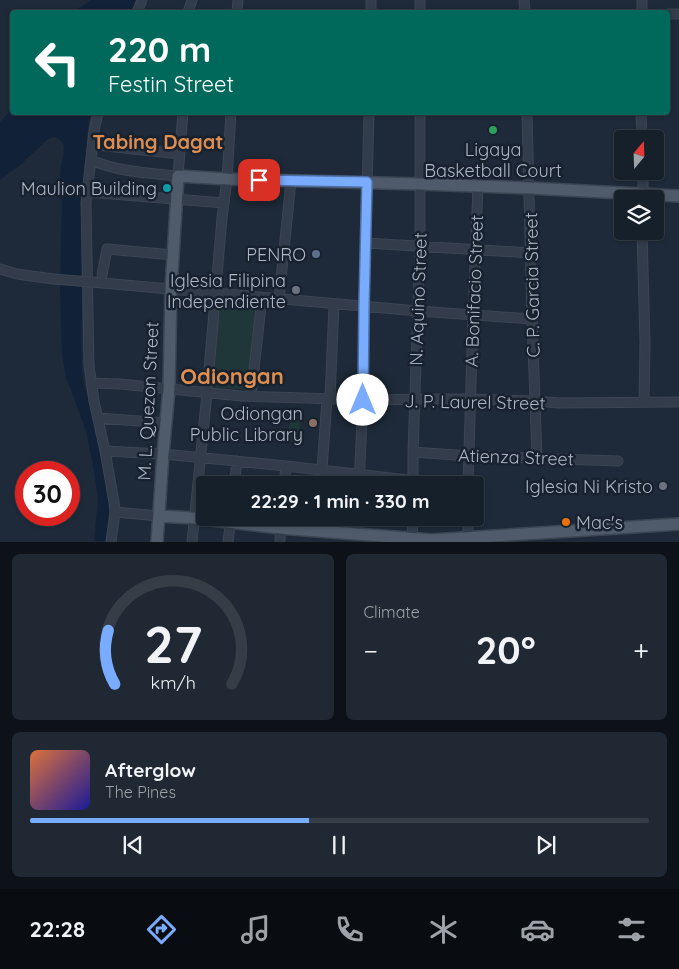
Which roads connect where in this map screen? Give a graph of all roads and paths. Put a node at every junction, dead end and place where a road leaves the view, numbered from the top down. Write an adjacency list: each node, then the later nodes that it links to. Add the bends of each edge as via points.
1 (97, 115): 9 (street)
2 (183, 115): 10 (street, M. L. Quezon Street)
3 (231, 115): 13 (street)
4 (369, 115): 15 (street)
5 (420, 115): 16 (street, N. Aquino Street)
6 (527, 115): 18 (street, C. P. Garcia Street)
7 (642, 115): 8 (street)
8 (642, 130)
9 (92, 144): 10 (street); 11 (street)
10 (180, 154): 12 (street, M. L. Quezon Street)
11 (91, 160): 12 (street, via 117,169); 19 (street)
12 (178, 176): 13 (main road); 23 (main road, M. L. Quezon Street)
13 (227, 179): 14 (main road); 24 (street)
14 (291, 181): 15 (main road); 36 (street)
15 (367, 182): 16 (main road); 26 (street)
16 (420, 184): 17 (main road); 27 (street, N. Aquino Street)
17 (478, 186): 18 (main road); 28 (street, A. Bonifacio Street)
18 (529, 188): 20 (main road); 29 (street, C. P. Garcia Street)
19 (87, 192): 23 (street); 42 (street)
20 (614, 194)
21 (664, 196): 22 (main road)
22 (679, 196)
23 (177, 200): 24 (street); 30 (main road, M. L. Quezon Street)
24 (224, 203): 34 (street)
25 (642, 240): 51 (street)
26 (366, 242): 27 (street); 38 (street)
27 (420, 246): 28 (street); 39 (street, N. Aquino Street)
28 (475, 250): 29 (street); 40 (street, A. Bonifacio Street)
29 (531, 253): 41 (street, C. P. Garcia Street)
30 (173, 255): 32 (street, via 107,249); 33 (main road, M. L. Quezon Street)
31 (0, 269): 33 (street, bridge, via 53,279)
32 (102, 275)
33 (172, 289): 34 (street); 43 (main road, M. L. Quezon Street)
34 (216, 294): 35 (street); 44 (street)
35 (262, 298): 36 (street); 45 (street)
36 (279, 299): 37 (street)
37 (334, 304): 38 (street); 46 (street)
38 (364, 306): 39 (street); 48 (street)
39 (418, 311): 40 (street); 49 (street, N. Aquino Street)
40 (473, 315): 41 (street); 47 (street, A. Bonifacio Street)
41 (532, 319): 50 (street, C. P. Garcia Street)
42 (91, 383): 43 (street, J. P. Laurel Street); 53 (street)
43 (169, 389): 44 (street, J. P. Laurel Street); 54 (main road, M. L. Quezon Street)
44 (207, 393): 45 (street, J. P. Laurel Street); 59 (street)
45 (251, 396): 46 (street, J. P. Laurel Street)
46 (329, 399): 48 (street, J. P. Laurel Street); 64 (street)
47 (471, 399): 49 (street, J. P. Laurel Street); 50 (street, J. P. Laurel Street); 58 (street, A. Bonifacio Street)
48 (363, 400): 49 (street, J. P. Laurel Street); 65 (street)
49 (415, 400): 56 (street, N. Aquino Street)
50 (535, 401): 51 (street, J. P. Laurel Street); 60 (street, C. P. Garcia Street)
51 (644, 402): 52 (street, J. P. Laurel Street)
52 (679, 402)
53 (98, 418): 54 (street); 55 (street)
54 (166, 424): 57 (main road, M. L. Quezon Street)
55 (105, 451): 57 (street); 72 (street)
56 (413, 452): 58 (street, Atienza Street); 70 (street, N. Aquino Street)
57 (163, 454): 59 (street); 73 (main road, M. L. Quezon Street)
58 (470, 456): 60 (street, Atienza Street); 71 (street, A. Bonifacio Street)
59 (199, 458): 61 (street); 74 (street)
60 (537, 458): 62 (street, Atienza Street)
61 (237, 461): 63 (street); 66 (street)
62 (618, 461)
63 (286, 466): 64 (street); 67 (street)
64 (323, 470): 65 (street); 68 (street)
65 (360, 474): 69 (street)
66 (235, 476)
67 (285, 476)
68 (323, 476)
69 (372, 476)
70 (413, 476)
71 (469, 476)
72 (115, 512): 73 (street); 88 (street)
73 (159, 516): 74 (main road); 89 (main road, M. L. Quezon Street)
74 (193, 518): 75 (main road); 90 (street)
75 (196, 518)
76 (679, 524): 86 (main road)
77 (229, 526): 91 (street)
78 (281, 526): 92 (street)
79 (296, 526): 84 (main road)
80 (320, 526): 84 (street)
81 (356, 526): 85 (street)
82 (413, 526): 87 (street)
83 (468, 526): 86 (street)
84 (320, 531): 85 (main road)
85 (356, 534): 87 (main road)
86 (468, 537): 87 (main road)
87 (412, 539)
88 (111, 542)
89 (157, 542)
90 (192, 542)
91 (228, 542)
92 (280, 542)

